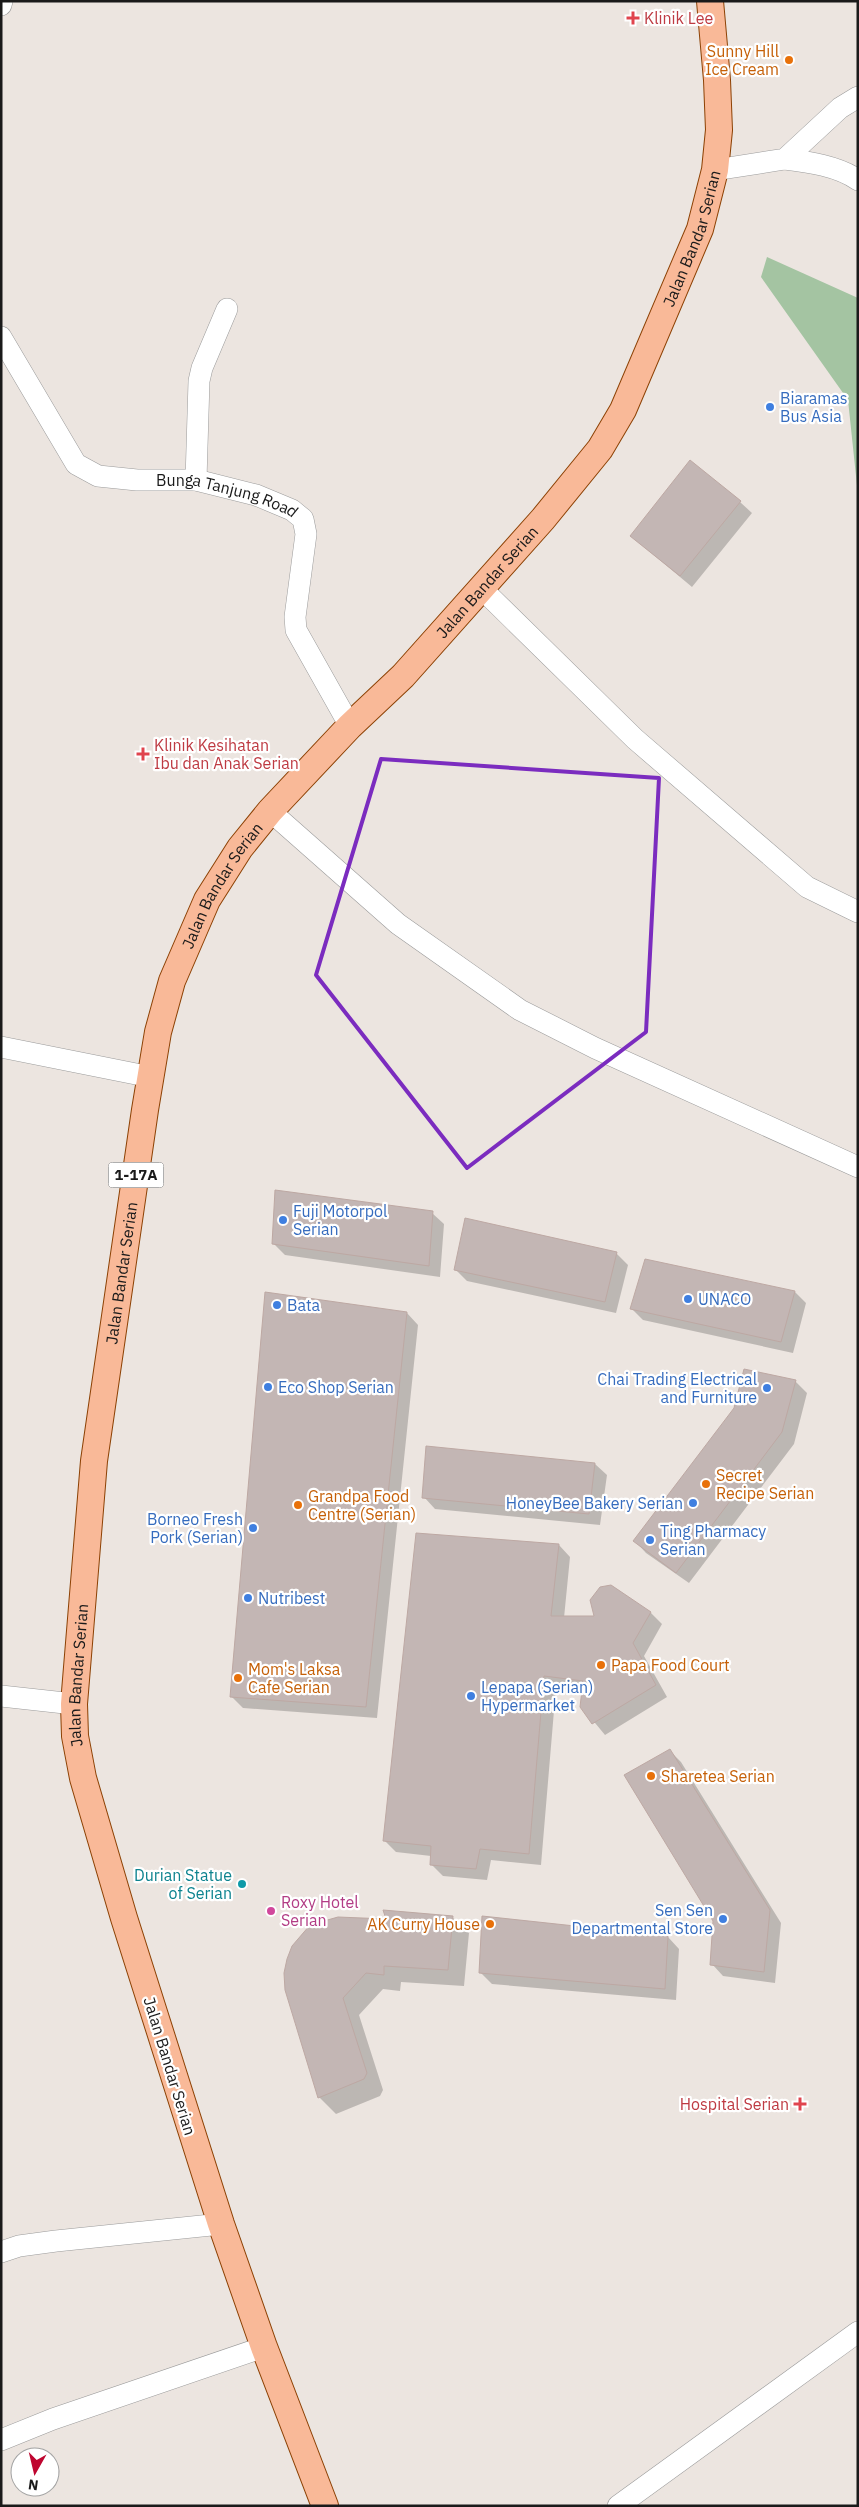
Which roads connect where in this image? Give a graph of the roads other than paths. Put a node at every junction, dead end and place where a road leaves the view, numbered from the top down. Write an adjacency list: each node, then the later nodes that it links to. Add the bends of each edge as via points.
1 (2, 1): 3 (street)
2 (710, 1): 6 (main road, Jalan Bandar Serian / 1-17A, via 719,130)
3 (1, 5)
4 (858, 97): 5 (street, via 840,108)
5 (785, 159): 6 (street); 7 (street, via 808,162)
6 (715, 170): 11 (main road, Jalan Bandar Serian / 1-17A, via 700,229 623,410 600,449)
7 (858, 180)
8 (228, 309): 10 (street, via 199,381)
9 (1, 337): 10 (street, Bunga Tanjung Road, via 76,464 98,476)
10 (196, 480): 12 (street, Bunga Tanjung Road, via 256,496 292,510 303,519 306,534 296,630)
11 (482, 588): 12 (main road, Jalan Bandar Serian / 1-17A, via 403,676); 14 (street, via 657,758 807,886)
12 (350, 726): 13 (main road, Jalan Bandar Serian / 1-17A)
13 (270, 810): 16 (main road, Jalan Bandar Serian / 1-17A, via 240,848 194,928 172,981 158,1032); 17 (street, via 398,924 520,1010 595,1048)
14 (858, 912)
15 (1, 1047): 16 (street)
16 (151, 1076): 19 (main road, Jalan Bandar Serian / 1-17A, via 94,1461)
17 (858, 1167)
18 (1, 1696): 19 (street)
19 (74, 1704): 20 (main road, Jalan Bandar Serian / 1-17A, via 74,1736 83,1778)
20 (221, 2224): 21 (street, via 56,2241); 23 (main road, Jalan Bandar Serian / 1-17A)
21 (1, 2252)
22 (858, 2332): 26 (street)
23 (264, 2347): 24 (street); 25 (main road, Jalan Bandar Serian / 1-17A)
24 (1, 2440)
25 (325, 2506)
26 (618, 2506)

